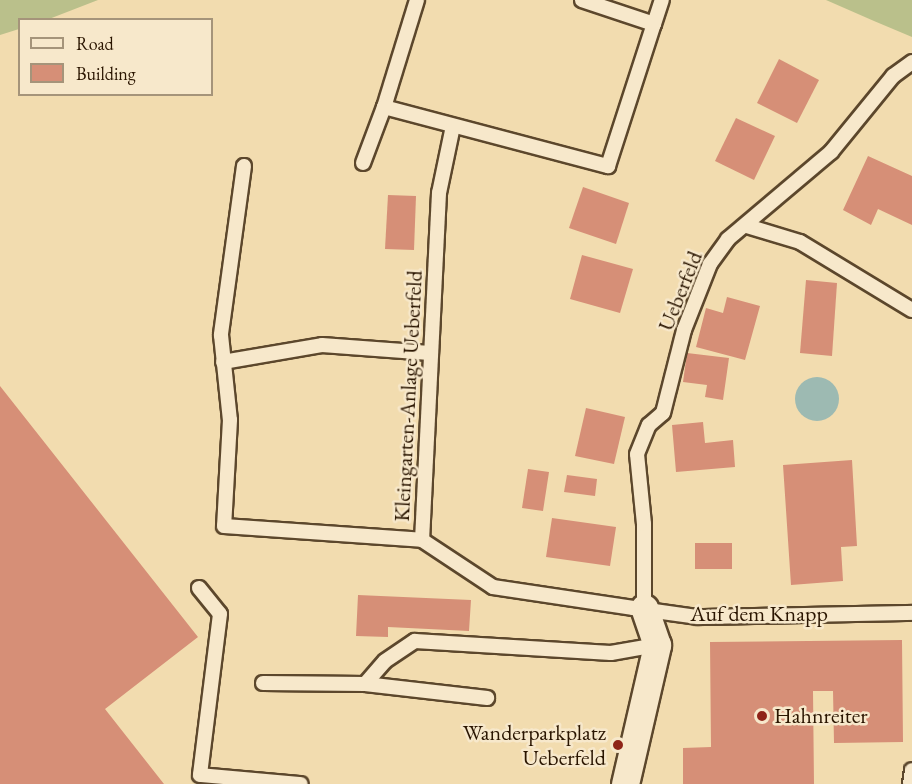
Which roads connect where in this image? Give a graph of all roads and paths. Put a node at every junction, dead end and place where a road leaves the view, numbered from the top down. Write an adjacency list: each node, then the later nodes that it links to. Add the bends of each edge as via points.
1 (417, 0): 6 (lane)
2 (582, 0): 4 (lane)
3 (662, 0): 4 (lane)
4 (654, 24): 7 (lane, via 608,166)
5 (912, 62): 10 (lane, Ueberfeld, via 892,76 831,152)
6 (384, 107): 7 (lane); 8 (lane)
7 (453, 126): 12 (lane, Kleingarten-Anlage Ueberfeld, via 439,193)
8 (363, 164)
9 (244, 166): 13 (lane, via 220,335)
10 (747, 226): 11 (lane, via 809,246); 16 (lane, Ueberfeld, via 728,239 710,264 684,330 663,413 649,425 637,454 644,524)
11 (912, 310)
12 (430, 353): 13 (lane, via 322,345); 14 (lane, Kleingarten-Anlage Ueberfeld)
13 (223, 362): 14 (lane, via 230,420 224,526)
14 (422, 540): 16 (lane, Kleingarten-Anlage Ueberfeld, via 493,587)
15 (199, 588): 23 (lane, via 220,614 200,775)
16 (644, 608): 17 (lane, Auf dem Knapp, via 698,616); 18 (street)
17 (912, 613)
18 (657, 645): 20 (lane, via 611,653 415,641 385,662); 24 (street)
19 (263, 683): 20 (lane)
20 (365, 684): 21 (lane)
21 (487, 698)
22 (912, 770): 25 (lane)
23 (301, 784)
24 (625, 784)
25 (909, 784)

